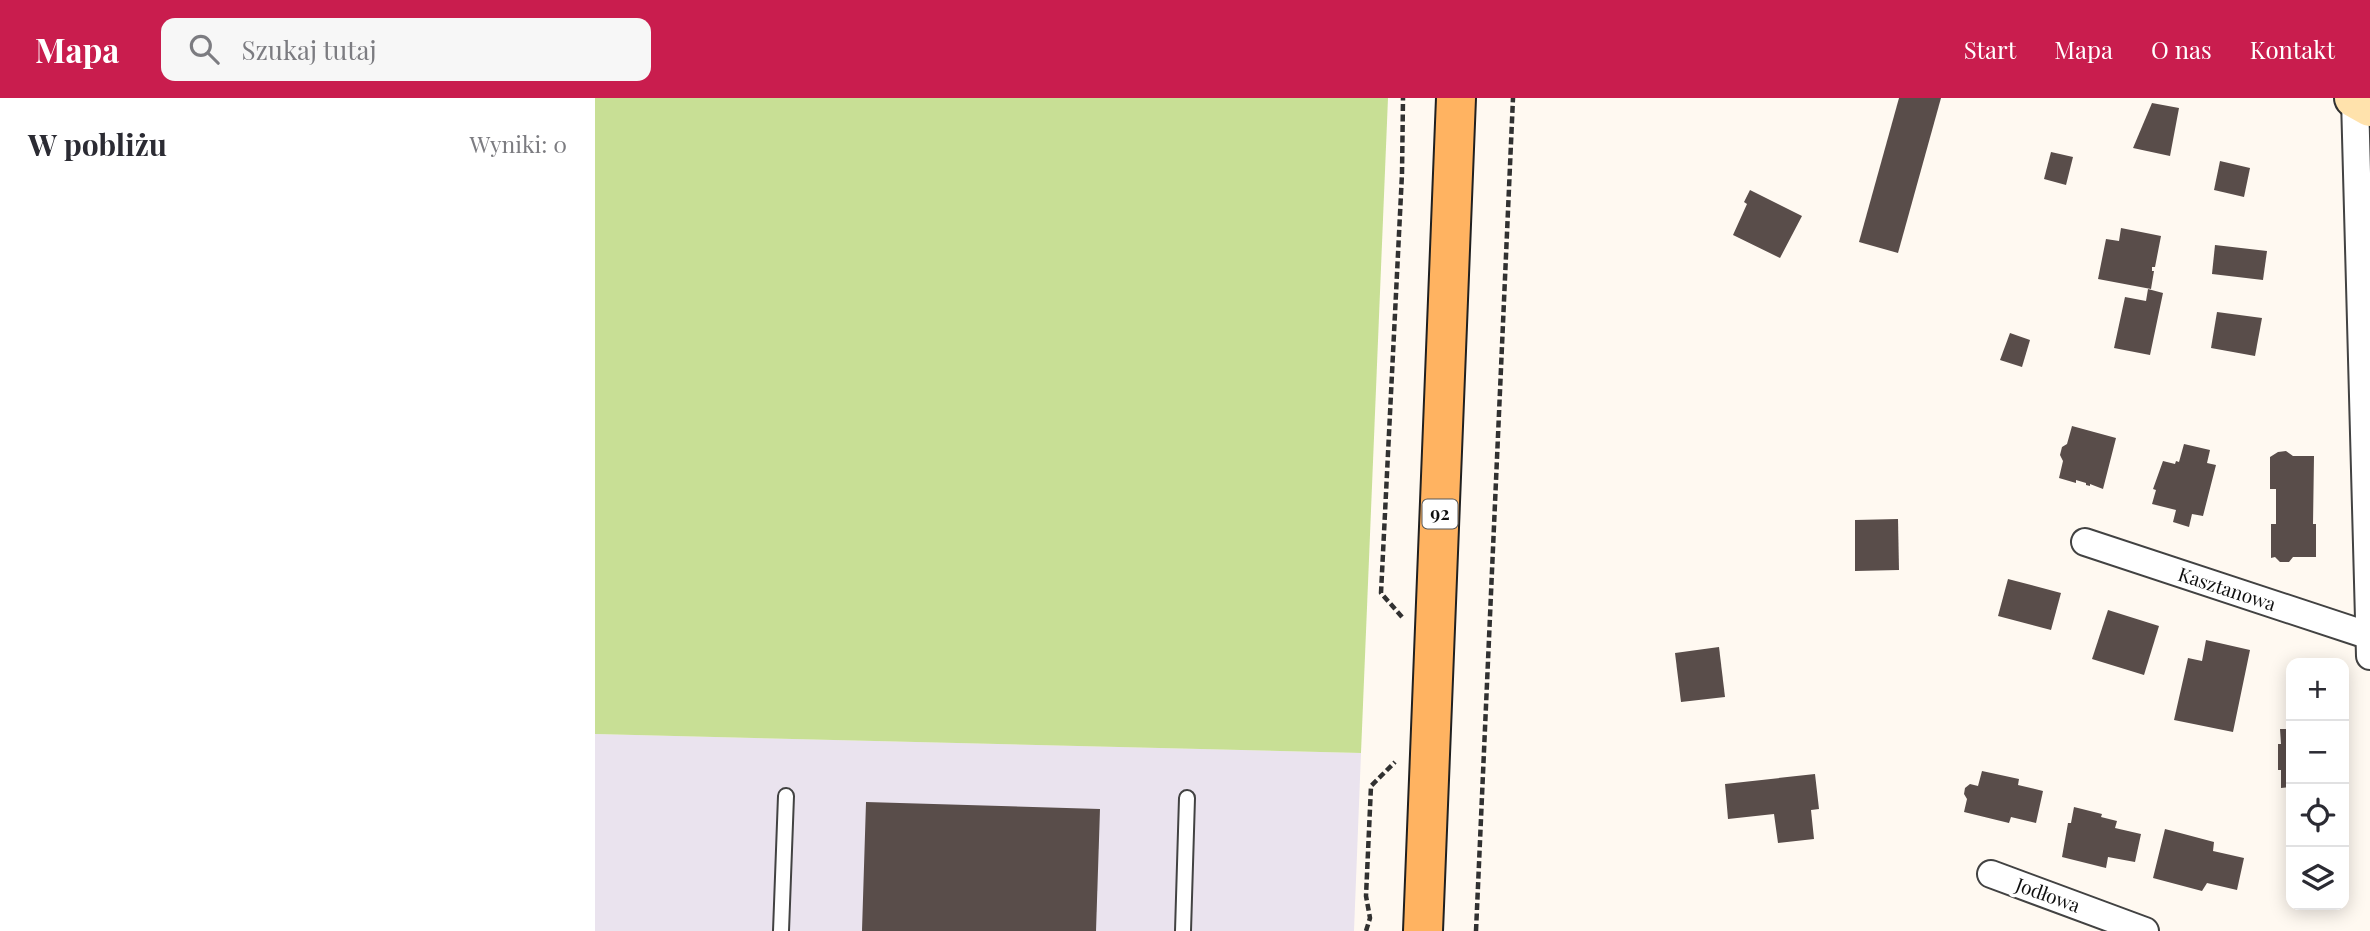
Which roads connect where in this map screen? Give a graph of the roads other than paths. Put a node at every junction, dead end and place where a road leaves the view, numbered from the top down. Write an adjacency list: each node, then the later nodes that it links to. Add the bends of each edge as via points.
1 (1456, 98): 12 (main road, 92)
2 (2355, 98): 3 (street); 5 (street)
3 (2370, 107)
4 (2085, 542): 5 (street, Kasztanowa)
5 (2369, 636): 6 (street)
6 (2370, 656)
7 (786, 796): 10 (lane)
8 (1187, 798): 11 (lane)
9 (1991, 874): 13 (street, Jodłowa)
10 (781, 931)
11 (1183, 931)
12 (1423, 931)
13 (2145, 931)

